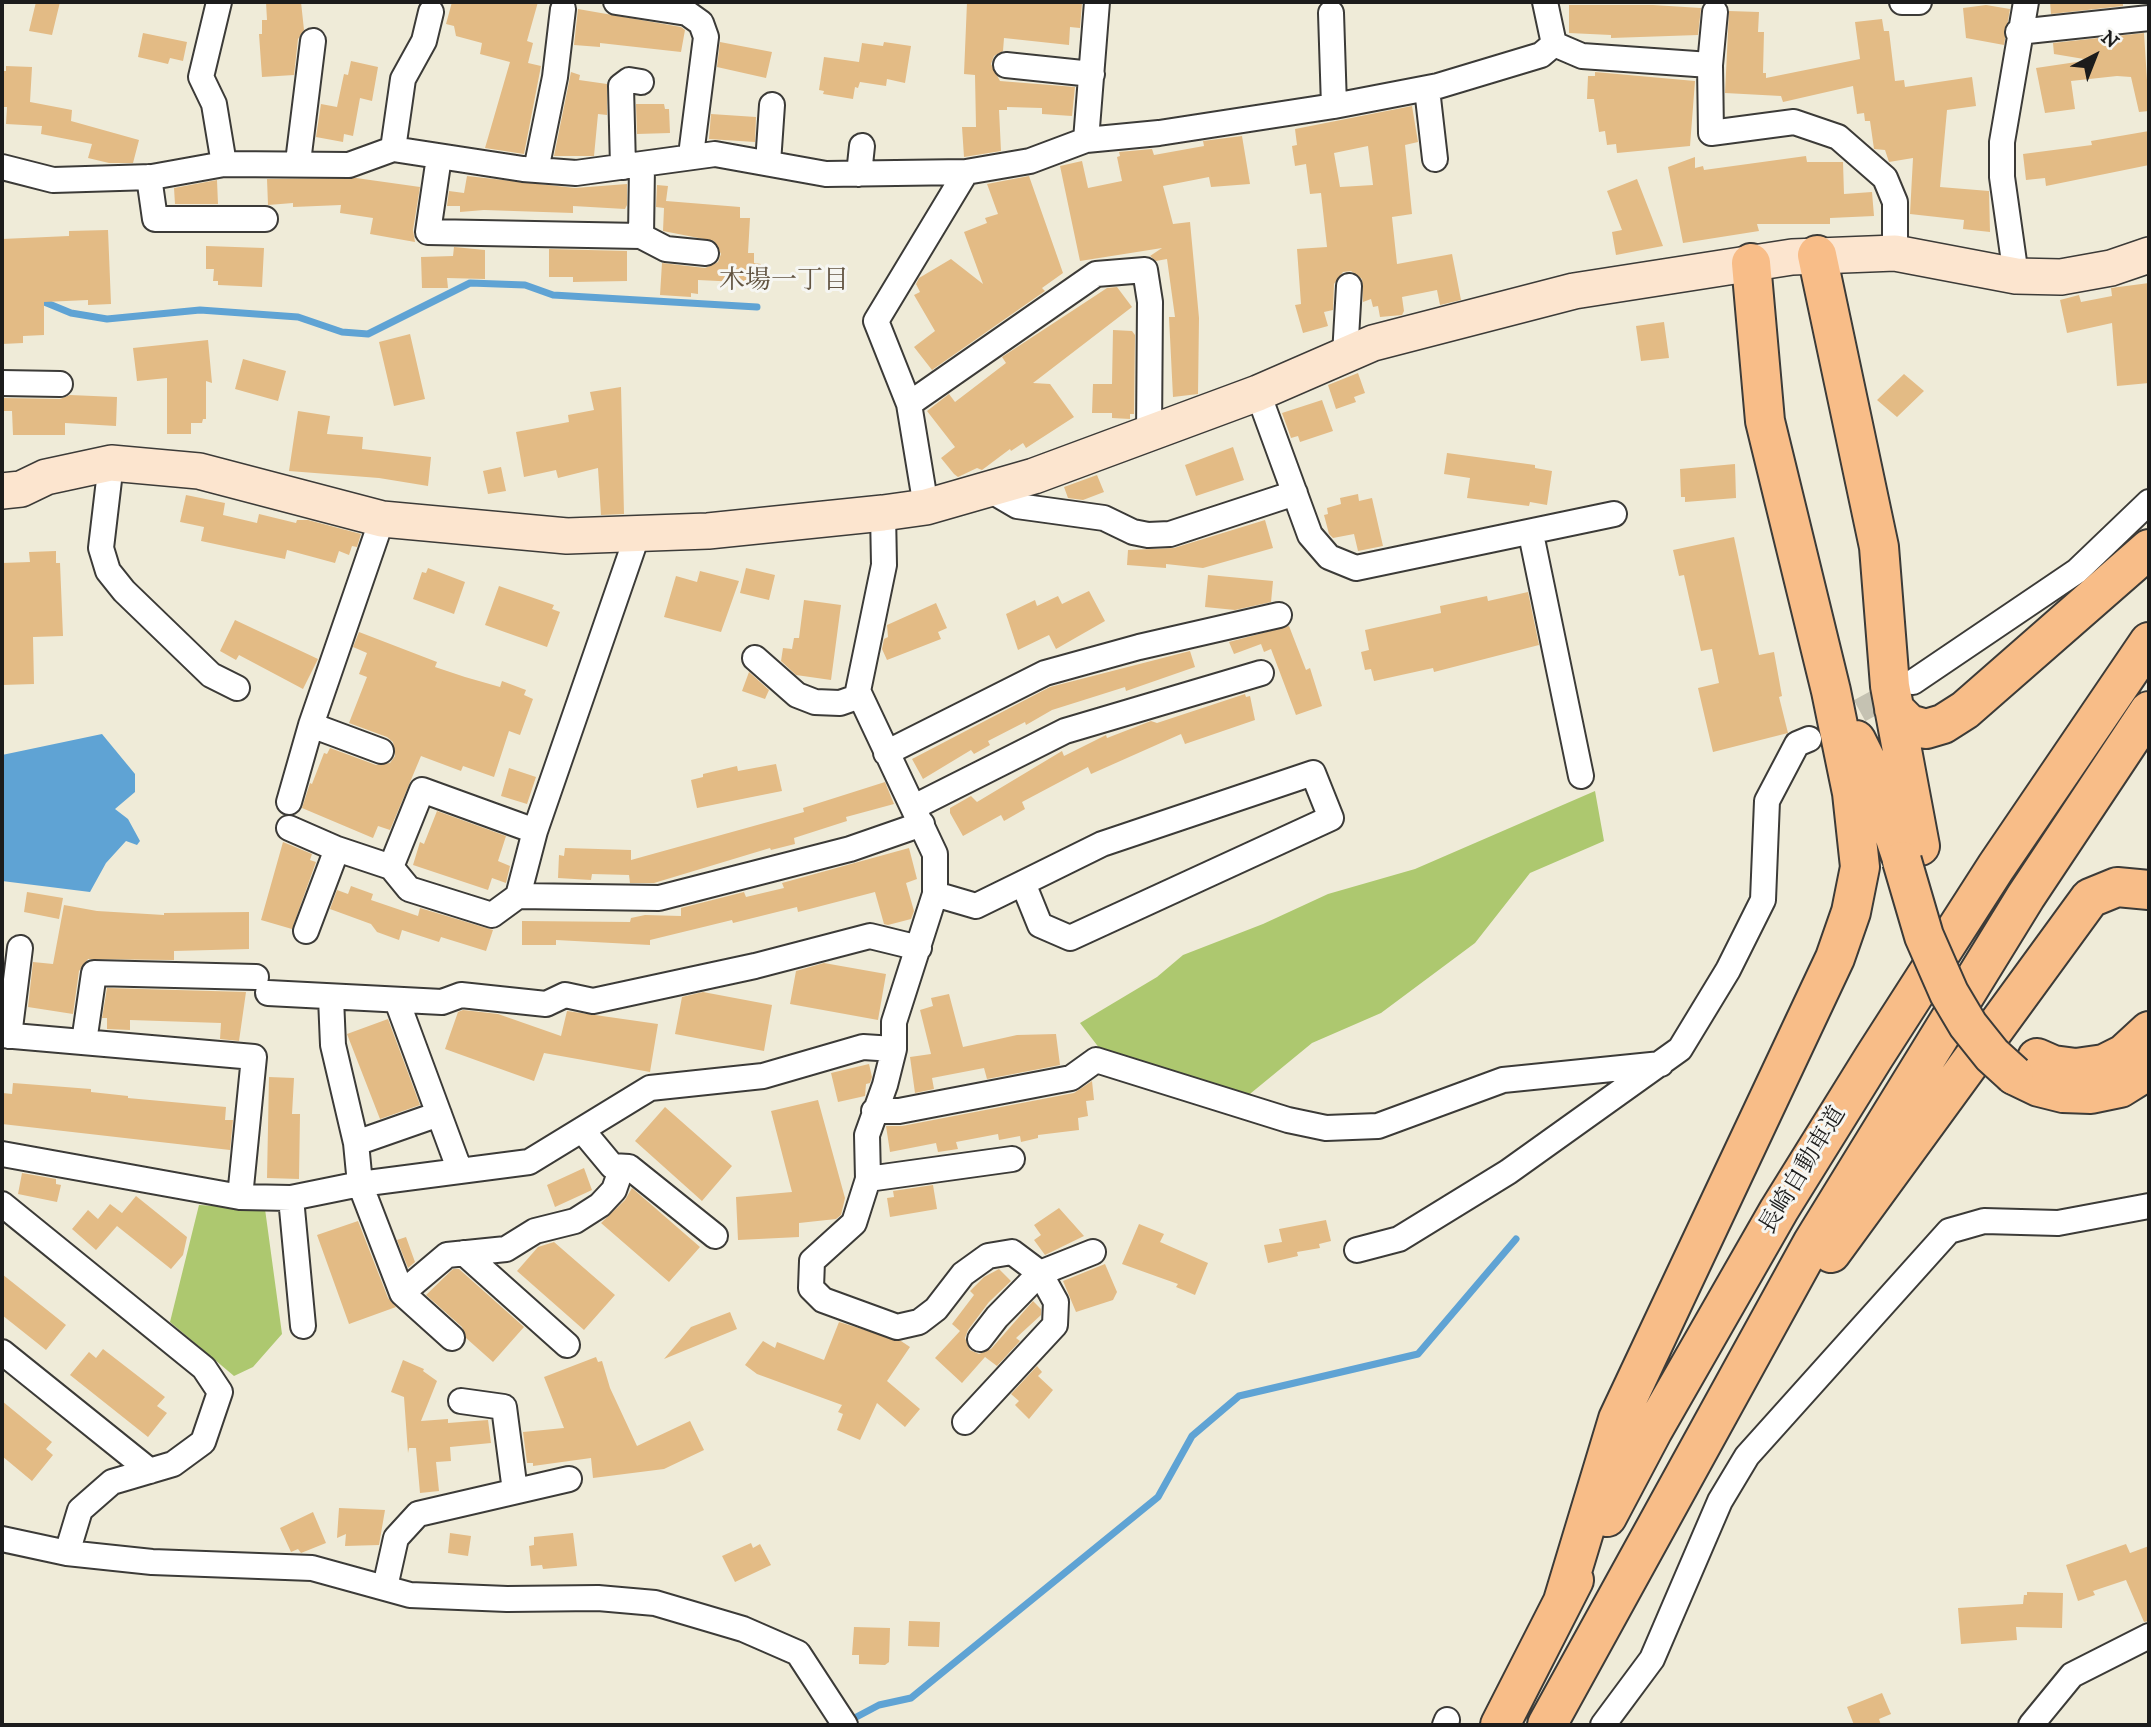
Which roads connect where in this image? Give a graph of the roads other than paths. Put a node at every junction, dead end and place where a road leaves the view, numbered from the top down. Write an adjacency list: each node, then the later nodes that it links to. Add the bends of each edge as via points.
1 (219, 2): 31 (street, via 201,77 214,104)
2 (616, 2): 26 (street, via 687,13 701,23 706,37)
3 (1097, 2): 18 (street)
4 (1545, 2): 15 (street)
5 (1902, 2): 6 (street)
6 (1919, 2)
7 (2026, 2): 13 (street)
8 (564, 9): 34 (street)
9 (431, 12): 25 (street, via 424,41 402,79)
10 (1715, 12): 17 (street)
11 (1331, 13): 22 (street)
12 (2149, 18): 13 (street)
13 (2018, 32): 45 (street, via 2002,142 2002,177)
14 (313, 41): 29 (street)
15 (1553, 44): 17 (street, via 1582,56); 20 (street, via 1541,55)
16 (1006, 65): 18 (street)
17 (1710, 65): 41 (street, via 1711,133 1794,122 1838,137 1885,178 1895,202)
18 (1092, 74): 23 (street)
19 (641, 82): 32 (street, via 629,80 621,86)
20 (1427, 89): 22 (street); 28 (street)
21 (772, 105): 30 (street)
22 (1334, 106): 23 (street)
23 (1086, 140): 35 (street, via 1030,161)
24 (862, 146): 36 (street)
25 (393, 149): 27 (street); 29 (street, via 349,165)
26 (691, 155): 30 (street); 32 (street)
27 (439, 157): 34 (street); 39 (street, via 428,232)
28 (1435, 159)
29 (298, 162): 31 (street)
30 (768, 163): 36 (street, via 827,174)
31 (224, 164): 37 (street)
32 (633, 166): 34 (street, via 576,173); 39 (street)
33 (2, 167): 37 (street, via 53,180)
34 (536, 170)
35 (966, 172): 36 (street); 51 (street, via 876,321)
36 (859, 174)
37 (149, 177): 38 (street, via 155,219)
38 (265, 219)
39 (641, 236): 40 (street, via 666,249)
40 (706, 253)
41 (1895, 253): 42 (street); 45 (street)
42 (1817, 255): 44 (street); 72 (highway, via 1879,547)
43 (2149, 255): 45 (street, via 2061,277)
44 (1751, 263): 47 (street, via 1574,291 1436,325); 70 (highway, via 1765,421)
45 (2016, 276)
46 (1349, 286): 47 (street)
47 (1345, 355): 50 (street)
48 (2, 383): 49 (street)
49 (61, 384)
50 (1258, 393): 52 (street); 56 (street)
51 (909, 404): 52 (street, via 1096,274 1145,270 1150,302); 58 (street)
52 (1149, 435): 54 (street)
53 (111, 463): 55 (street); 61 (street, via 199,471); 69 (street, via 101,548 108,571 211,674)
54 (988, 489): 56 (street, via 1017,506 1104,518 1148,535 1170,534); 58 (street)
55 (2, 491)
56 (1295, 493): 62 (street, via 1310,535 1329,557 1356,568)
57 (2149, 502): 72 (street, via 2077,571)
58 (926, 507): 59 (street)
59 (884, 513): 63 (street); 71 (street, via 884,565)
60 (1614, 514): 62 (street)
61 (383, 519): 63 (street, via 567,536); 74 (street)
62 (1531, 534): 78 (street)
63 (637, 536): 82 (street)
64 (2149, 549): 72 (highway, via 1965,710 1943,724 1926,729 1909,724)
65 (1279, 615): 77 (street, via 1045,673)
66 (2149, 642): 136 (highway, 長崎自動車道, via 1996,867 1779,1210 1653,1430)
67 (755, 657): 71 (street, via 797,695 815,702 840,703)
68 (1261, 673): 80 (street, via 1065,731)
69 (237, 688)
70 (1831, 691): 84 (highway); 136 (highway, via 1852,793 1860,867 1851,912 1835,958 1618,1419)
71 (860, 696): 77 (street)
72 (1904, 696): 84 (highway)
73 (2149, 711): 127 (highway, 長崎自動車道, via 1893,1109)
74 (311, 725): 76 (street); 79 (street)
75 (1809, 739): 99 (street, via 1797,744 1767,801 1763,900 1680,1049)
76 (381, 751)
77 (886, 753): 80 (street)
78 (1581, 776)
79 (289, 802)
80 (918, 816): 88 (street, via 935,854); 89 (street, via 850,849 659,898)
81 (289, 828): 83 (street)
82 (535, 831): 85 (street, via 422,790); 89 (street)
83 (337, 849): 85 (street); 90 (street)
84 (1911, 853): 100 (highway, via 1964,974)
85 (391, 867): 89 (street, via 409,888 492,915)
86 (1023, 883): 86 (street, via 1102,844 1312,773 1331,818 1070,938 1040,925); 88 (street, via 976,906)
87 (2149, 890): 127 (highway, via 2117,887 2090,898)
88 (934, 894): 92 (street)
89 (518, 896)
90 (306, 931)
91 (20, 948): 96 (street)
92 (919, 948): 94 (street, via 870,936 593,1001 565,995 546,1004 461,995 442,1002); 98 (street, via 894,1022)
93 (331, 998): 94 (street); 97 (street, via 262,985 94,973); 105 (street, via 333,1045)
94 (397, 1000): 103 (street)
95 (2149, 1031): 100 (highway, via 2124,1054 2104,1064 2076,1068)
96 (5, 1035): 97 (street)
97 (85, 1042): 112 (street, via 254,1057)
98 (894, 1049): 102 (street); 104 (street, via 863,1047 764,1076 650,1088)
99 (1661, 1064): 102 (street, via 1503,1080 1378,1126 1326,1128 1287,1120 1096,1060 1071,1079 899,1111); 117 (street, via 1399,1239)
100 (2021, 1065): 101 (highway, via 2051,1090 2091,1094 2120,1088)
101 (2149, 1070)
102 (874, 1111): 110 (street, via 867,1135)
103 (439, 1114): 105 (street); 109 (street)
104 (582, 1130): 108 (street, via 612,1166); 109 (street, via 529,1161)
105 (356, 1143): 111 (street)
106 (2, 1154): 112 (street)
107 (1012, 1159): 110 (street)
108 (622, 1167): 116 (street, via 629,1167); 119 (street, via 614,1190 575,1221 535,1230 506,1250)
109 (460, 1171): 111 (street)
110 (868, 1179): 120 (street, via 853,1223 812,1261 811,1288 822,1300 897,1327 919,1322 936,1310 963,1275 988,1256 1012,1252)
111 (360, 1184): 113 (street); 121 (street)
112 (240, 1197): 113 (street)
113 (291, 1198): 122 (street)
114 (2, 1204): 130 (street, via 204,1368 220,1392 203,1442 173,1464)
115 (2149, 1206): 141 (street, via 2058,1223 1984,1221 1950,1231 1747,1456 1720,1501 1652,1658)
116 (715, 1236)
117 (1357, 1250)
118 (1093, 1252): 120 (street)
119 (464, 1253): 121 (street, via 447,1255); 125 (street)
120 (1040, 1273): 124 (street); 129 (street, via 1056,1302 1055,1325)
121 (401, 1293): 123 (street)
122 (303, 1326)
123 (452, 1338)
124 (980, 1339)
125 (567, 1345)
126 (2, 1352): 130 (street)
127 (1742, 1368): 140 (highway, 長崎自動車道)
128 (461, 1401): 132 (street, via 504,1407)
129 (965, 1422)
130 (150, 1471): 134 (street, via 112,1482 80,1510)
131 (569, 1479): 132 (street)
132 (515, 1491): 135 (street, via 418,1514 396,1538)
133 (2, 1539): 134 (street)
134 (67, 1553): 135 (street, via 232,1567 312,1568)
135 (385, 1587): 138 (street, via 410,1595 655,1603 743,1629 798,1653)
136 (1563, 1601): 139 (highway, 長崎自動車道)
137 (2149, 1636): 142 (street, via 2072,1675)
138 (840, 1718)
139 (1500, 1725)
140 (1548, 1725)
141 (1603, 1725)
142 (2031, 1725)

